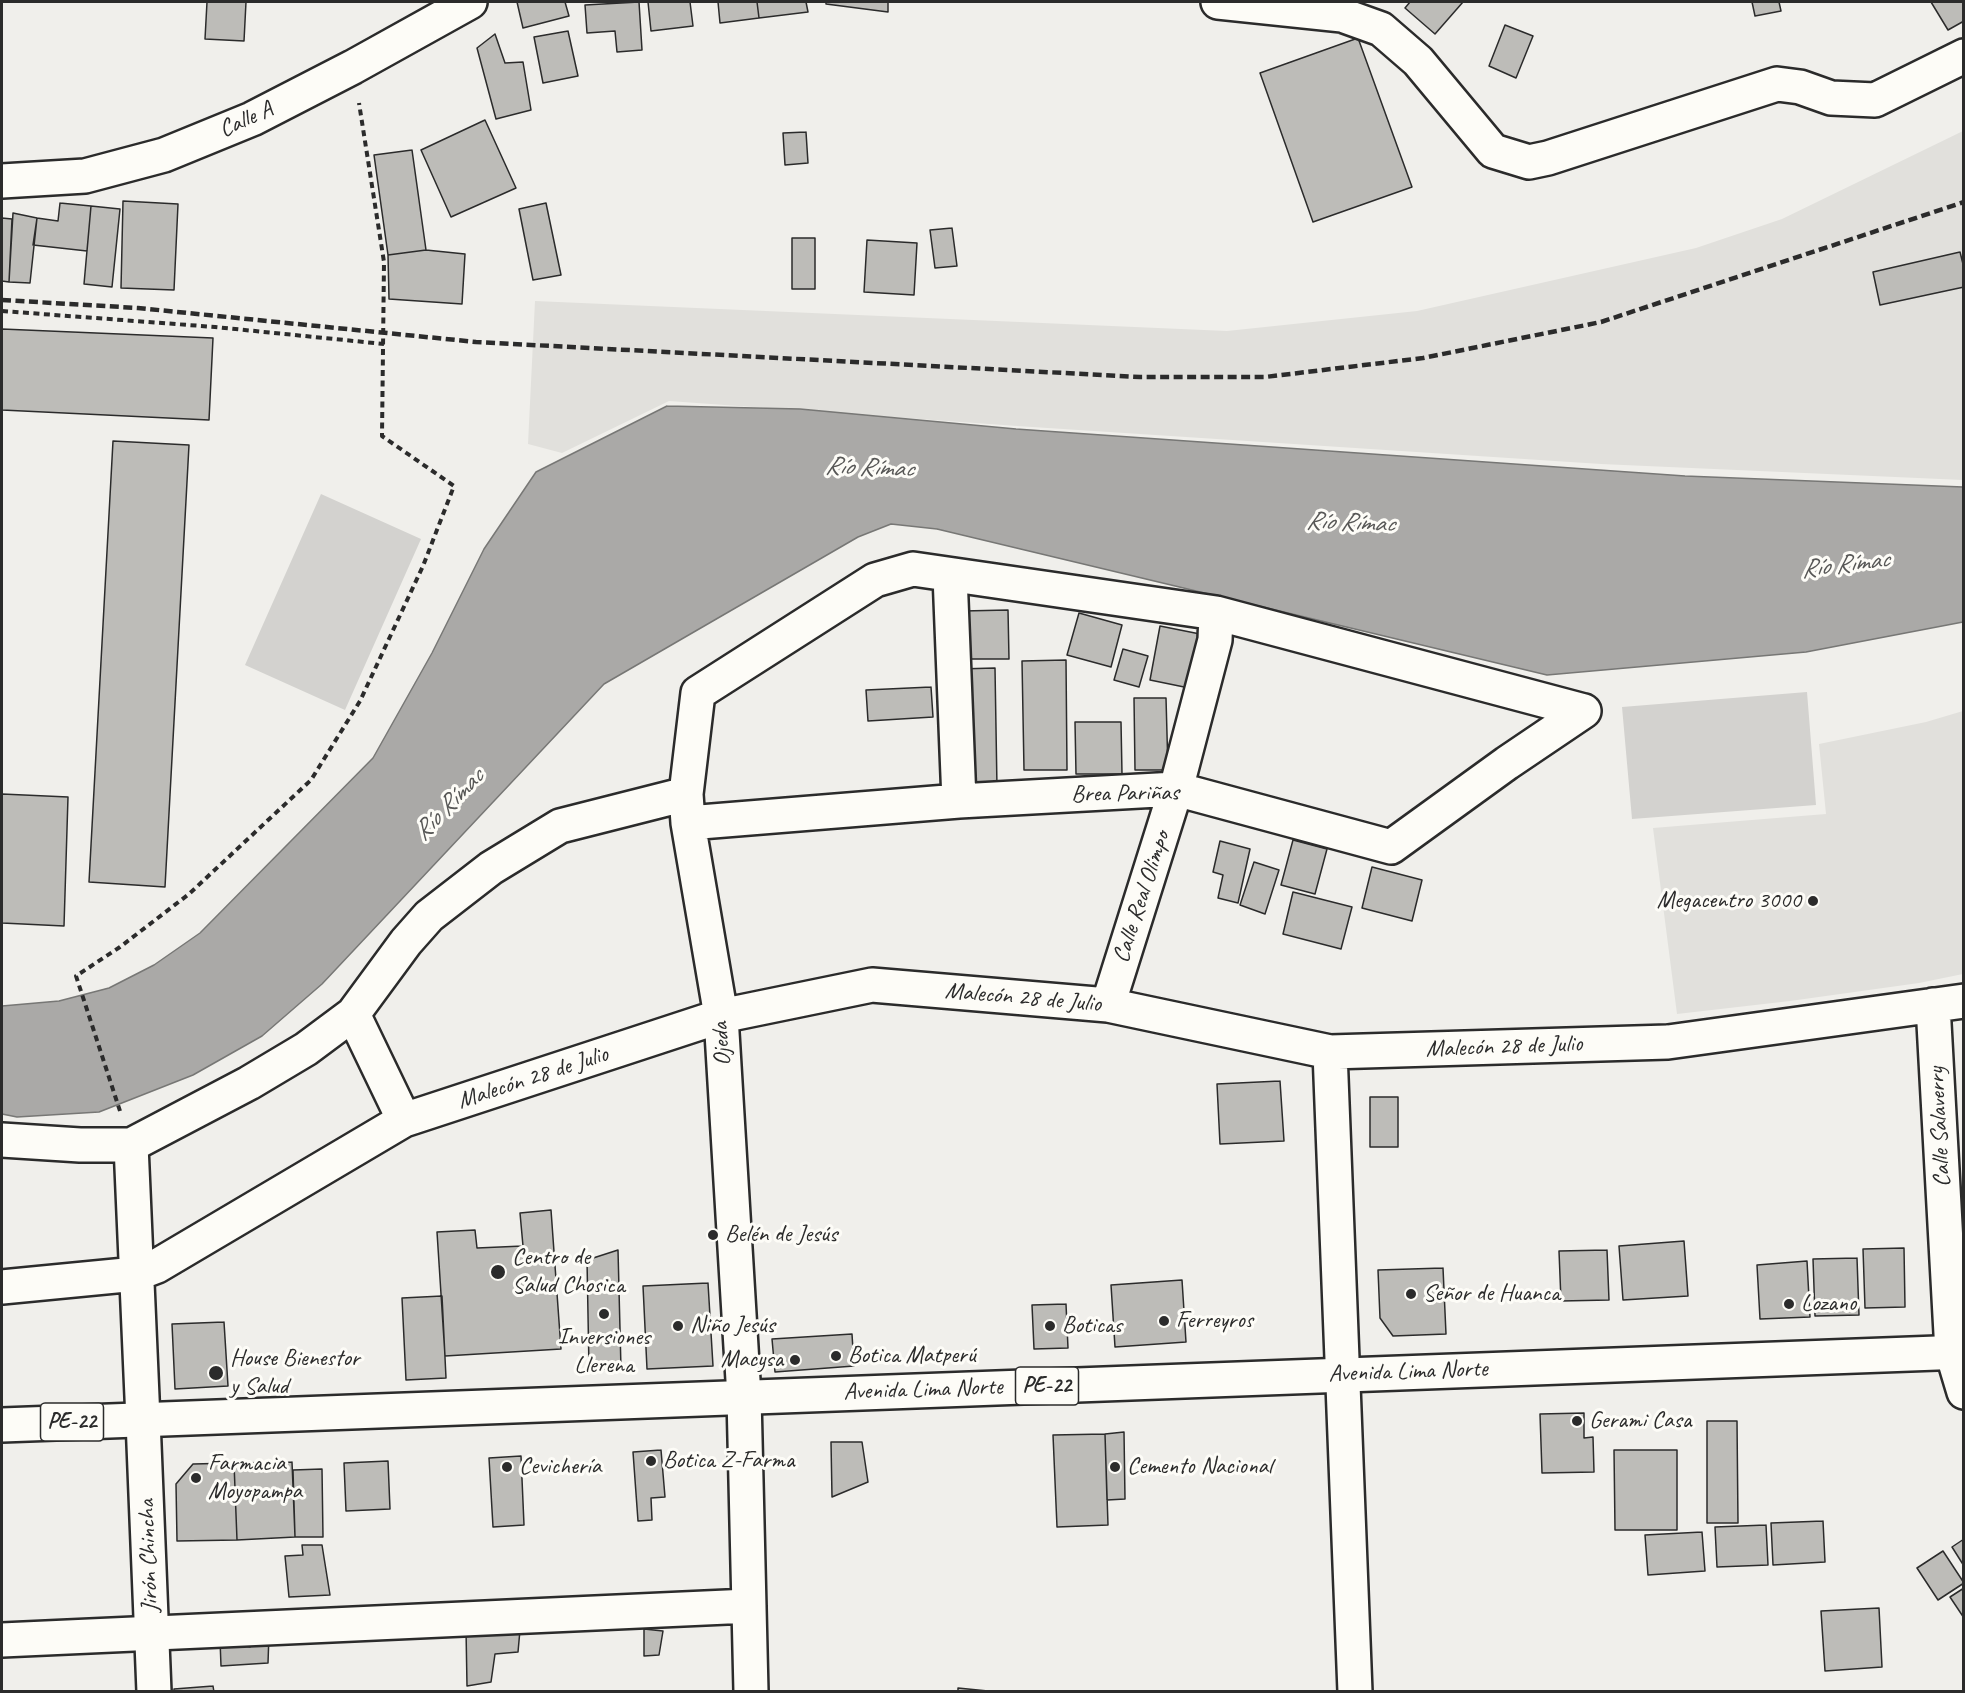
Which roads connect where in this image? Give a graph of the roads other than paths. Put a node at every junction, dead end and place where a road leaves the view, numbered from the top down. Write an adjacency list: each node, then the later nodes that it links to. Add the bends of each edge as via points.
1 (470, 2): 4 (main road, Calle A, via 252,119 164,155 84,176)
2 (1218, 2): 3 (main road, via 1342,15 1381,28 1418,61 1493,151 1529,162 1777,84 1831,98 1875,100)
3 (1964, 56)
4 (2, 181)
5 (950, 575): 6 (main road); 8 (main road); 9 (main road, Ojeda, via 913,568 875,579 698,693)
6 (1216, 613): 7 (main road, Calle Real Olimpo, via 1215,640); 7 (main road, Brea Pariñas, via 1584,711 1391,847)
7 (1176, 789): 8 (main road, Brea Pariñas); 11 (main road, Calle Real Olimpo)
8 (959, 801): 9 (main road, Brea Pariñas)
9 (687, 809): 12 (main road, Brea Pariñas, via 560,826 491,868 429,916); 13 (main road, Ojeda)
10 (1948, 1003): 14 (main road, Malecón 28 de Julio, via 1668,1042); 20 (main road, Calle Salaverry)
11 (1108, 1005): 13 (main road, Malecón 28 de Julio, via 872,985); 14 (main road, Malecón 28 de Julio)
12 (353, 1014): 15 (main road); 16 (main road, Brea Pariñas, via 306,1049 249,1083)
13 (721, 1016): 15 (main road, Malecón 28 de Julio); 23 (main road, Ojeda)
14 (1330, 1052): 21 (main road)
15 (404, 1120): 18 (main road, Malecón 28 de Julio, via 157,1266)
16 (127, 1133): 17 (main road, via 80,1145); 18 (main road, Jirón Chincha)
17 (2, 1140)
18 (136, 1274): 19 (main road, Malecón 28 de Julio); 24 (main road, Jirón Chincha)
19 (2, 1287)
20 (1958, 1352): 21 (main road, Avenida Lima Norte / PE-22); 22 (main road, Calle Salaverry)
21 (1342, 1375): 23 (main road, Avenida Lima Norte / PE-22); 31 (main road)
22 (1964, 1392)
23 (744, 1397): 24 (main road, Avenida Lima Norte / PE-22); 26 (main road, Ojeda)
24 (143, 1420): 25 (main road, Avenida Lima Norte / PE-22); 27 (main road, Jirón Chincha)
25 (2, 1425)
26 (749, 1606): 27 (main road); 30 (main road, Ojeda)
27 (152, 1632): 28 (main road); 29 (main road, Jirón Chincha)
28 (2, 1640)
29 (154, 1692)
30 (751, 1692)
31 (1355, 1692)

